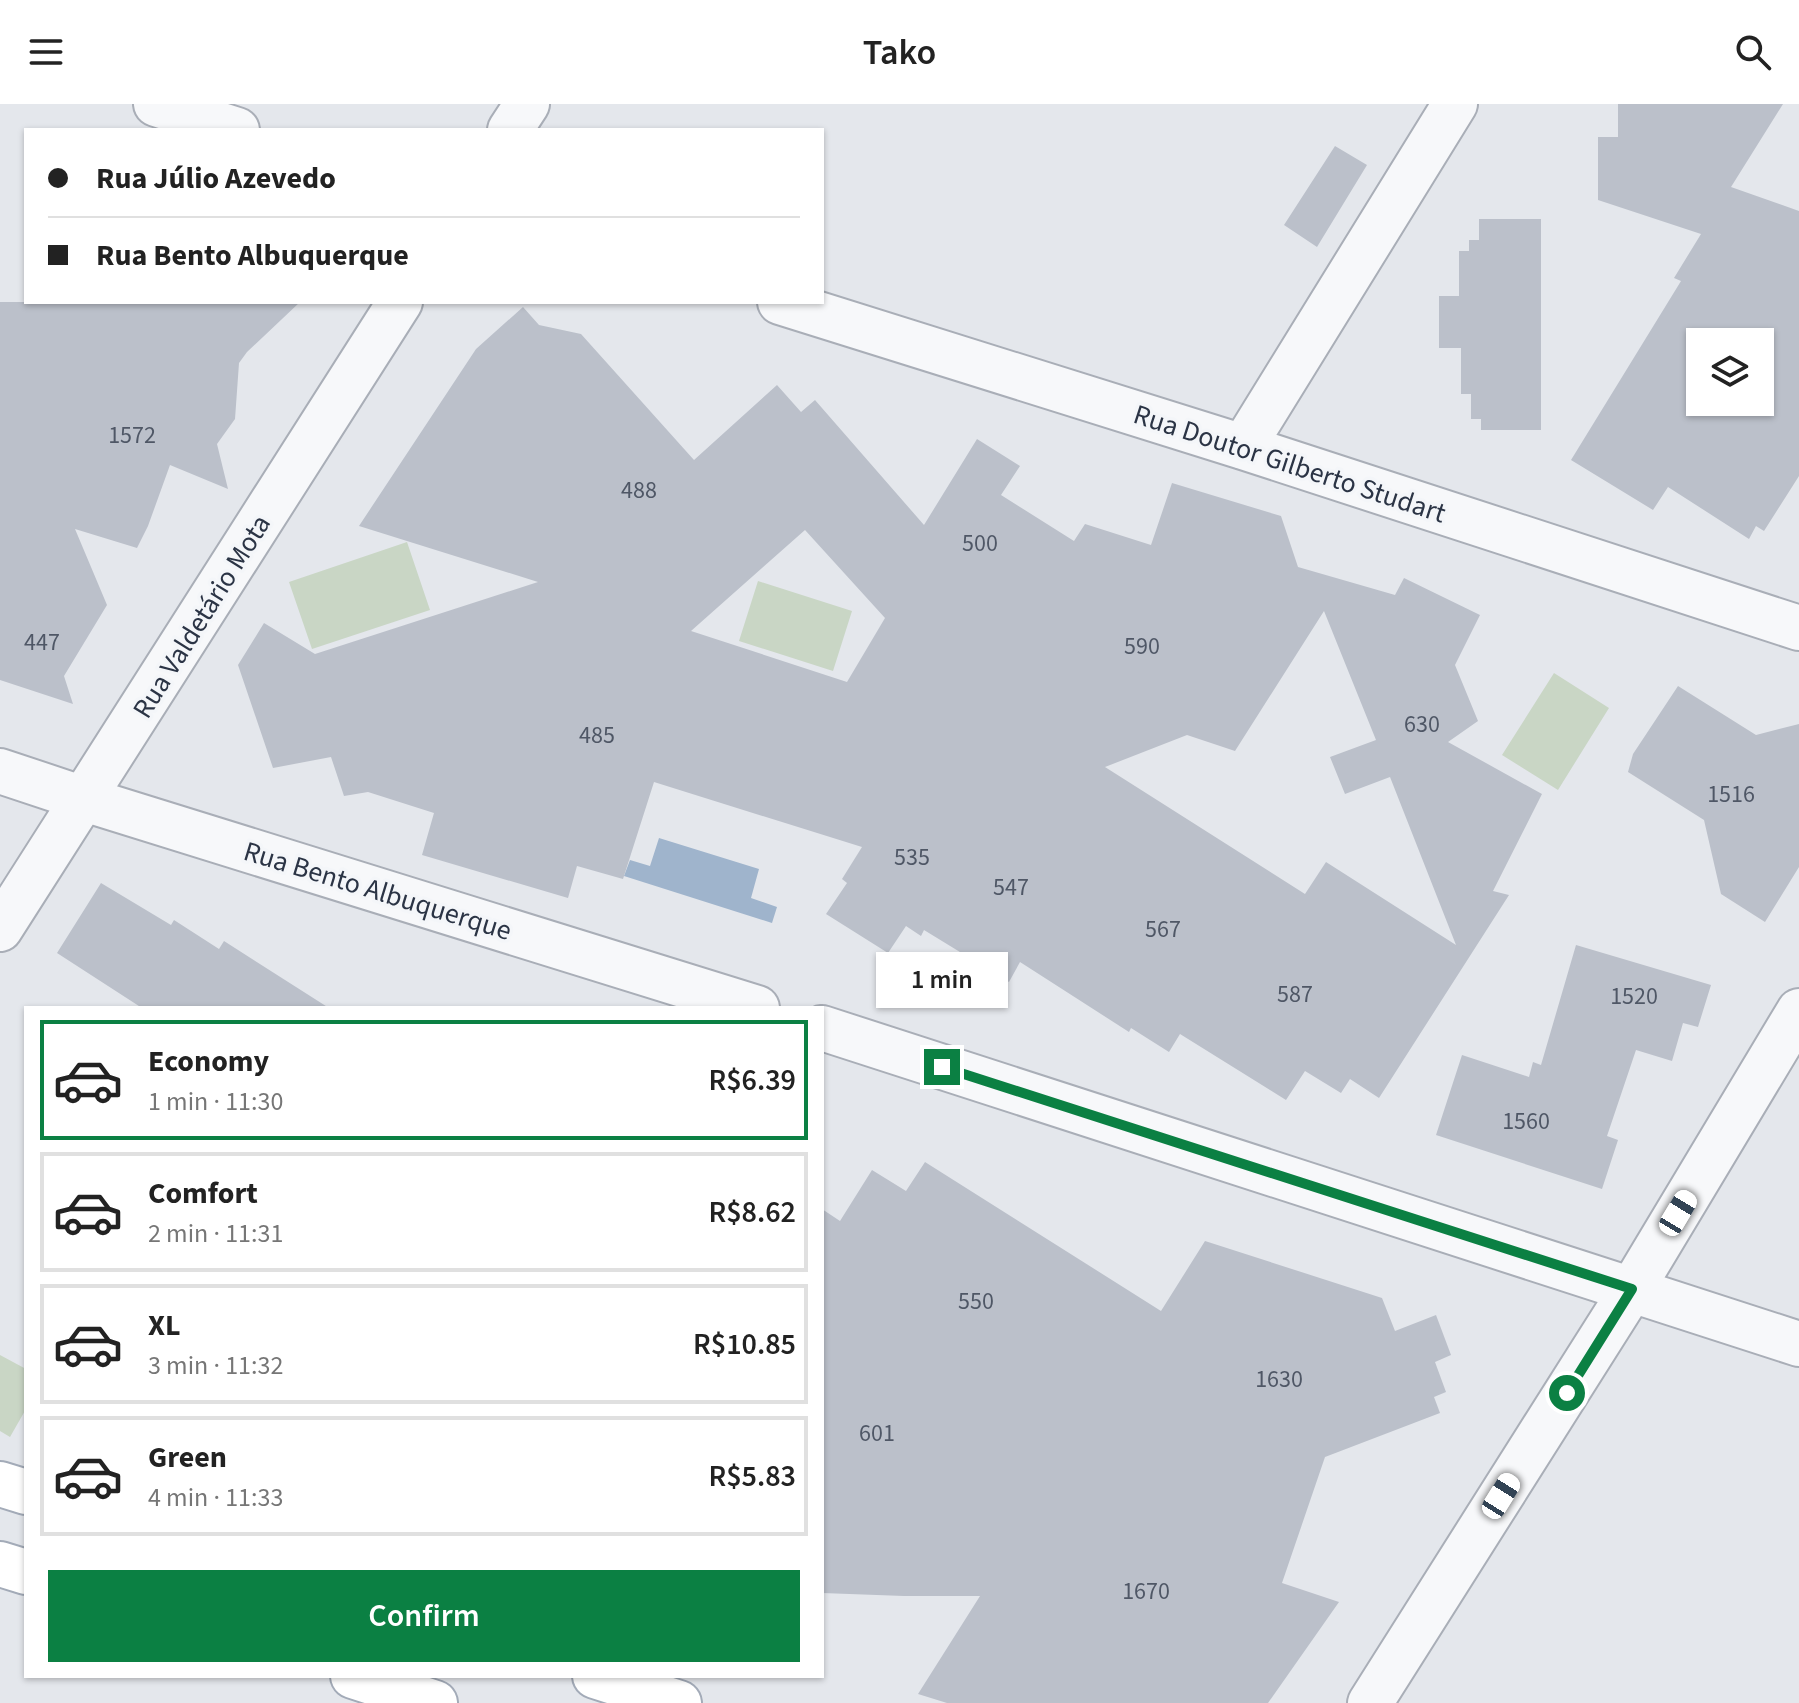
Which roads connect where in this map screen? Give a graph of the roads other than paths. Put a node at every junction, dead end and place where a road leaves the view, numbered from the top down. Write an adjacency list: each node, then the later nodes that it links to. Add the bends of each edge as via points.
1 (156, 104): 4 (street)
2 (527, 104): 5 (street)
3 (1455, 104): 8 (street)
4 (231, 128)
5 (511, 128)
6 (399, 304): 11 (street, Rua Valdetário Mota)
7 (786, 304): 8 (street, Rua Doutor Gilberto Studart)
8 (1243, 447): 9 (street, Rua Doutor Gilberto Studart)
9 (1799, 628)
10 (0, 771): 11 (street, Rua Bento Albuquerque)
11 (84, 799): 12 (street, Rua Valdetário Mota); 13 (street, Rua Bento Albuquerque)
12 (0, 929)
13 (751, 1006)
14 (1799, 1011): 16 (street)
15 (824, 1029): 16 (street)
16 (1632, 1289): 17 (street); 26 (street)
17 (1799, 1344)
18 (0, 1484): 19 (main road)
19 (24, 1491)
20 (0, 1564): 21 (main road)
21 (24, 1571)
22 (359, 1678): 24 (main road)
23 (601, 1678): 25 (main road)
24 (435, 1703)
25 (679, 1703)
26 (1370, 1703)

